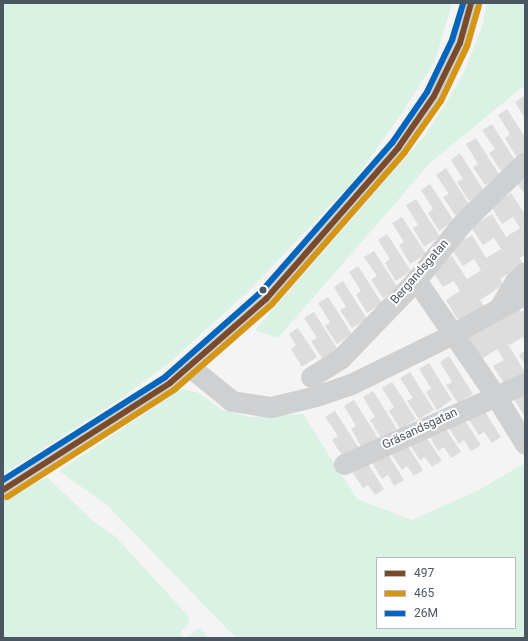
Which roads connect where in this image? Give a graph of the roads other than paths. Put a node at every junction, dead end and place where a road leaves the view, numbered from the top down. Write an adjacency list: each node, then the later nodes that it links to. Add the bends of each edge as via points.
1 (471, 3): 8 (street, via 460,43 444,77 398,148 266,299)
2 (525, 162): 4 (street, Bergandsgatan, via 465,220)
3 (525, 272): 6 (street, via 515,281)
4 (416, 280): 7 (street); 9 (street, Bergandsgatan, via 341,358)
5 (525, 294): 6 (street)
6 (499, 308): 7 (street)
7 (453, 334): 8 (street, via 351,384 270,407 232,401); 11 (street)
8 (190, 367): 14 (street, via 170,383)
9 (311, 377)
10 (525, 383): 11 (street, Gräsandsgatan)
11 (495, 395): 12 (street); 13 (street, Gräsandsgatan)
12 (525, 444)
13 (344, 464)
14 (3, 490)

